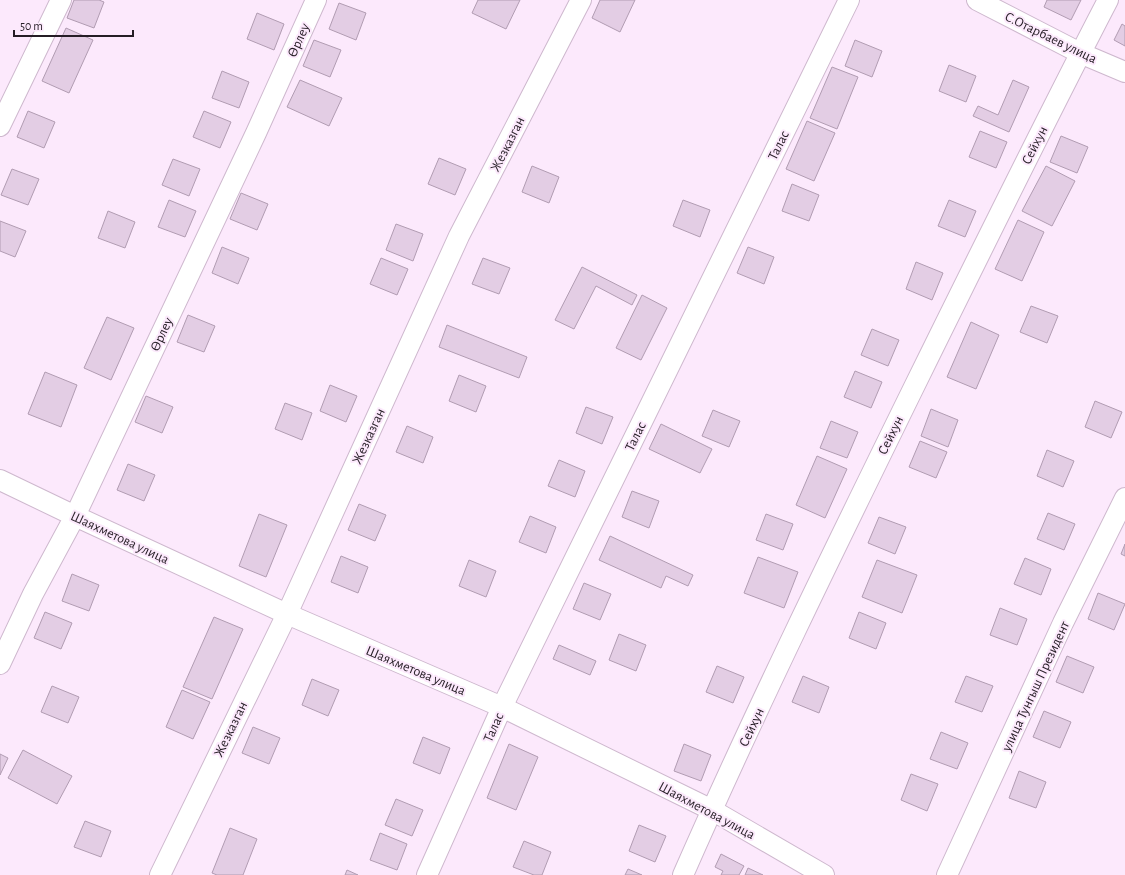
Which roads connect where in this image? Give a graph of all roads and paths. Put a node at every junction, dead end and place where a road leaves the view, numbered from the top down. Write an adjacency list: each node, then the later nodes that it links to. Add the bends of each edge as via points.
1 (61, 0): 9 (street)
2 (316, 0): 12 (street, Өрлеу)
3 (581, 0): 13 (street, Жезказган, via 459,236)
4 (849, 0): 15 (street, Талас)
5 (977, 0): 7 (street, С.Отарбаев улица)
6 (1108, 0): 7 (street, Сейхун)
7 (1080, 53): 8 (street, С.Отарбаев улица); 16 (street, Сейхун, via 846,525)
8 (1125, 72)
9 (0, 126)
10 (0, 480): 12 (street, Шаяхметова улица)
11 (1125, 498): 21 (street, улица Тунгыш Президент, via 1063,622)
12 (75, 516): 13 (street, Шаяхметова улица); 14 (street, Өрлеу, via 33,594)
13 (286, 614): 15 (street, Шаяхметова улица); 17 (street, Жезказган)
14 (0, 664)
15 (502, 707): 16 (street, Шаяхметова улица); 18 (street, Талас)
16 (712, 810): 19 (street, Сейхун); 20 (street, Шаяхметова улица)
17 (160, 875)
18 (427, 875)
19 (684, 875)
20 (824, 875)
21 (947, 875)

